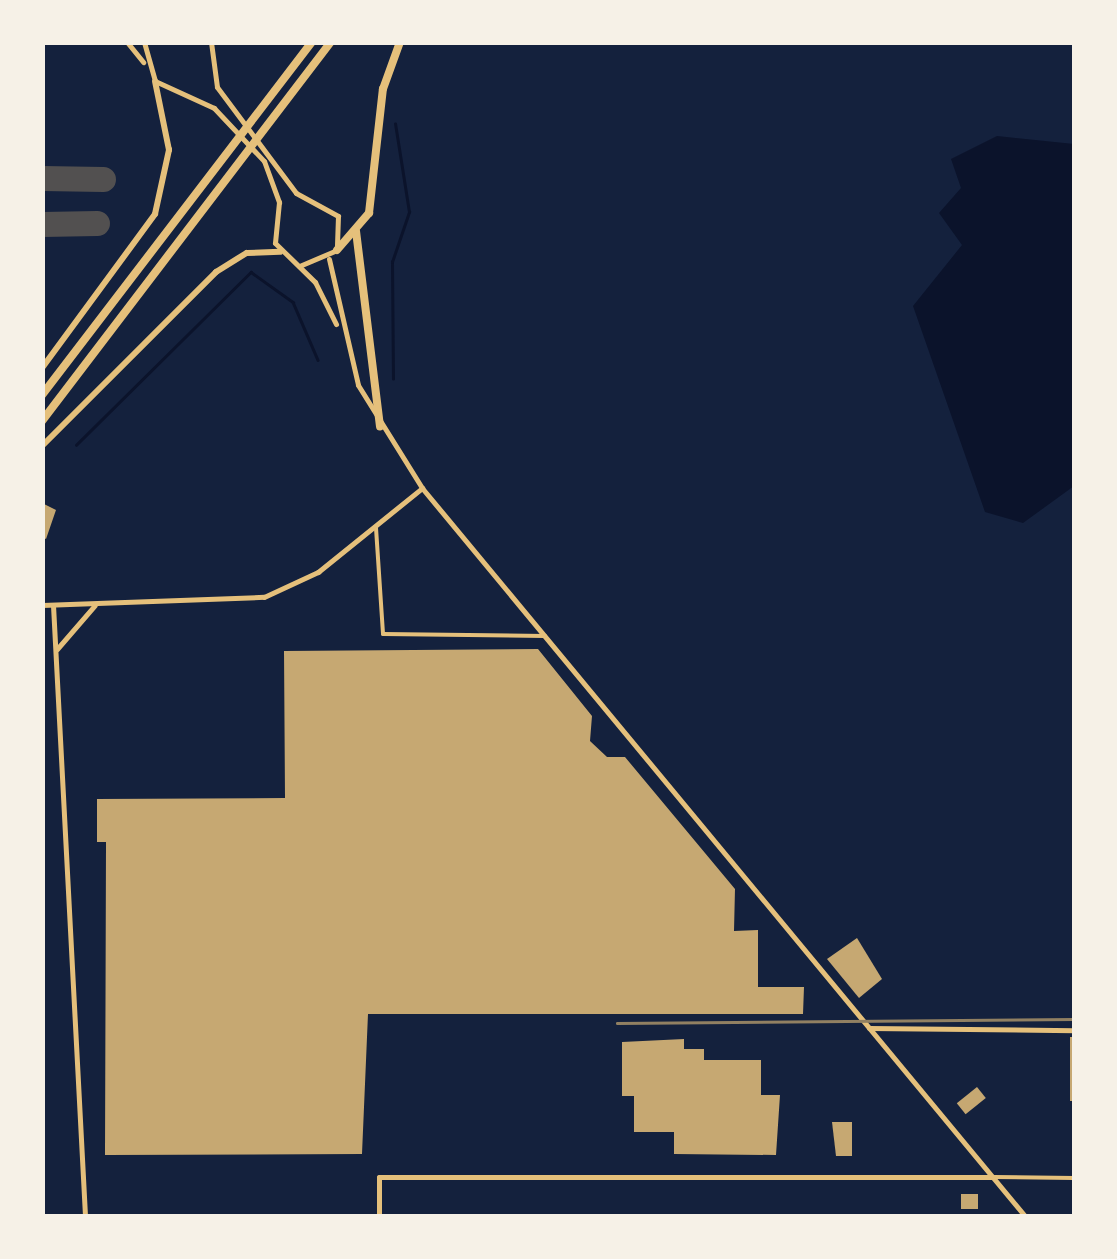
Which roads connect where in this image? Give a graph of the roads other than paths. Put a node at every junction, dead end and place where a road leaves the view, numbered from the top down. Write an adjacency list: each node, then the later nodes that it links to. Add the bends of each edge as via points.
1 (127, 42): 7 (main road)
2 (144, 42): 7 (main road)
3 (211, 42): 10 (main road, via 216,87 296,193 338,216)
4 (312, 42): 16 (highway)
5 (331, 42): 17 (highway)
6 (400, 42): 9 (highway, via 383,88 373,198)
7 (144, 62): 8 (main road)
8 (155, 80): 11 (main road, via 214,108 264,161 280,202); 15 (highway, via 170,150 156,214)
9 (356, 231): 10 (highway); 18 (highway)
10 (337, 250): 12 (main road)
11 (280, 252): 13 (main road); 19 (highway, via 247,253 216,272)
12 (329, 259): 13 (main road); 14 (main road)
13 (298, 265): 14 (main road)
14 (338, 326): 18 (main road)
15 (42, 368)
16 (42, 395)
17 (42, 421)
18 (380, 428): 20 (main road)
19 (42, 446)
20 (422, 488): 21 (main road); 25 (main road)
21 (376, 526): 24 (main road, via 318,572 264,597); 25 (street, via 383,634)
22 (42, 605): 23 (main road)
23 (54, 605): 24 (main road); 26 (main road)
24 (95, 605): 26 (main road)
25 (545, 636): 27 (main road)
26 (56, 652): 31 (main road)
27 (869, 1028): 28 (main road); 29 (main road)
28 (1074, 1030)
29 (994, 1177): 30 (street); 32 (main road, via 379,1176); 33 (main road)
30 (1074, 1178)
31 (85, 1216)
32 (379, 1216)
33 (1025, 1216)

